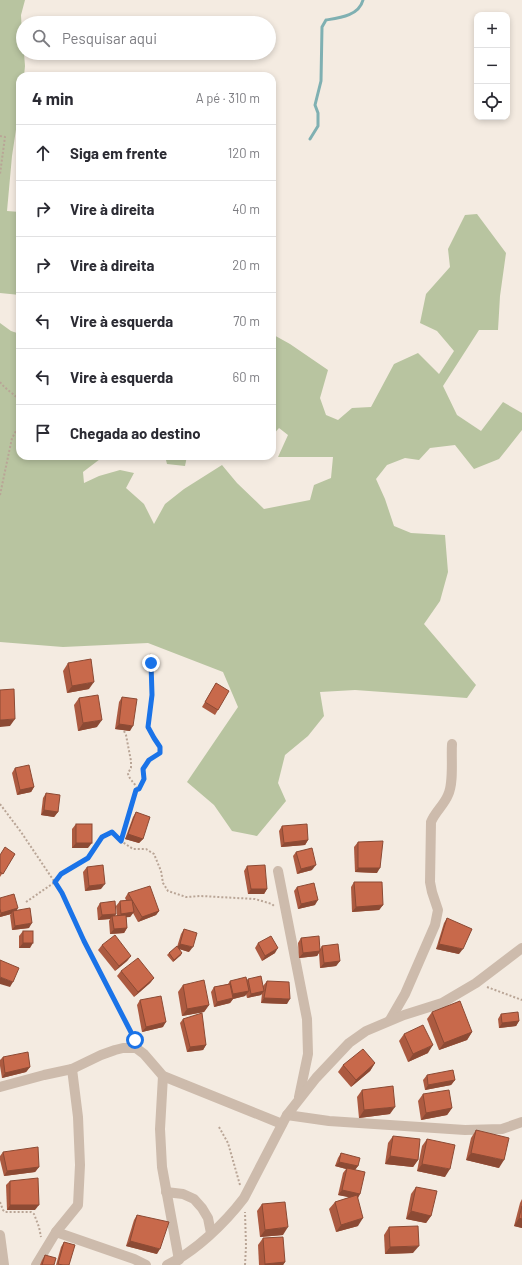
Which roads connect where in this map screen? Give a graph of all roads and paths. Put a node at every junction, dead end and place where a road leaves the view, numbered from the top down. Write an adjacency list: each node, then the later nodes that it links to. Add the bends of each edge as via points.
1 (0, 136): 2 (path, via 5,136)
2 (0, 174)
3 (0, 382): 4 (path)
4 (16, 396)
5 (16, 431): 6 (path, via 12,438)
6 (0, 495)
7 (150, 652): 10 (path, via 152,695 148,727 160,747 160,753 149,760 143,769 144,779)
8 (124, 731): 10 (path, via 131,761 128,777 134,782)
9 (452, 744): 20 (street, via 452,784 431,822 430,882 438,915 405,994)
10 (136, 790): 12 (path)
11 (0, 804): 14 (path)
12 (121, 841): 14 (path, via 112,832 102,837 88,858 61,874); 16 (path, via 133,849 146,848 154,854 168,891 186,897 255,899 272,904)
13 (278, 871): 16 (street)
14 (55, 882): 15 (path); 21 (path, via 135,1040)
15 (26, 902)
16 (286, 914): 25 (street, via 307,1019 308,1054)
17 (522, 948): 18 (street)
18 (476, 983): 19 (path); 20 (street, via 442,1002)
19 (522, 1000)
20 (390, 1020): 25 (street, via 366,1030 349,1043)
21 (136, 1048): 22 (street, via 115,1050); 23 (street)
22 (72, 1069): 24 (street); 33 (street, via 78,1117 78,1205)
23 (163, 1076): 28 (street); 30 (street, via 160,1129)
24 (0, 1087)
25 (298, 1099): 26 (street)
26 (287, 1115): 27 (street, via 329,1121 464,1130 502,1128); 28 (street)
27 (522, 1122)
28 (282, 1124): 31 (street)
29 (220, 1127): 31 (path, via 228,1143)
30 (166, 1192): 34 (street, via 183,1194 194,1199 208,1218); 37 (street)
31 (244, 1198): 34 (street); 42 (path)
32 (0, 1202): 36 (path, via 5,1212 34,1214)
33 (56, 1232): 36 (street); 40 (street)
34 (211, 1233): 37 (street)
35 (0, 1235): 38 (street)
36 (44, 1252): 39 (street)
37 (179, 1260): 41 (street)
38 (4, 1265)
39 (36, 1265)
40 (146, 1265)
41 (166, 1265)
42 (245, 1265)

